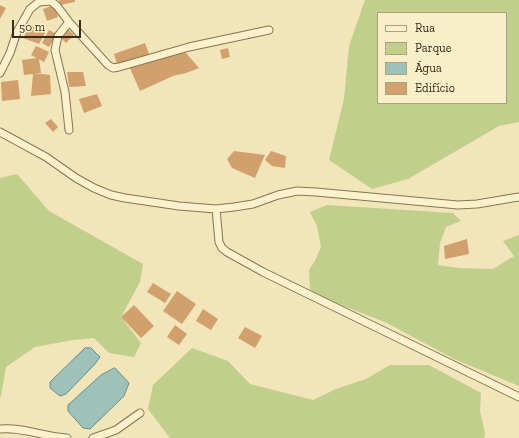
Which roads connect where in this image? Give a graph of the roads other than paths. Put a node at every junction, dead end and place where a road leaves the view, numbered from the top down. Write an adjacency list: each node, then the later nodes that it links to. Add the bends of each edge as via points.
1 (69, 22): 2 (street, via 108,66 113,68 189,47); 3 (street, via 51,1 40,2 30,8); 4 (street, via 58,36 55,50 65,92)
2 (269, 30)
3 (0, 74)
4 (69, 130)
5 (0, 132): 7 (street, via 46,157 76,178 110,195)
6 (519, 198): 7 (street, via 458,205 297,191 253,204)
7 (216, 209): 8 (street, via 219,242 227,252)
8 (519, 397)
9 (140, 413): 12 (street, via 116,430)
10 (0, 429): 11 (street, via 8,428)
11 (67, 438)
12 (93, 438)

